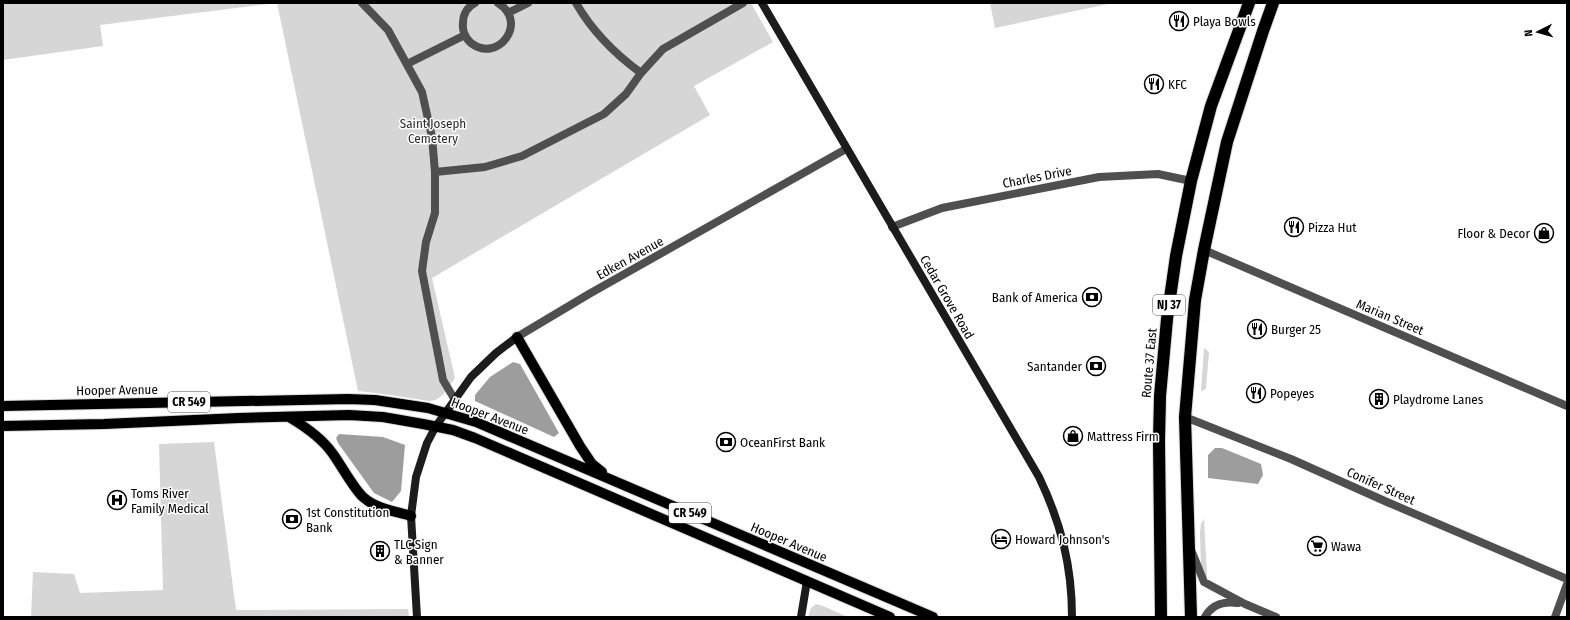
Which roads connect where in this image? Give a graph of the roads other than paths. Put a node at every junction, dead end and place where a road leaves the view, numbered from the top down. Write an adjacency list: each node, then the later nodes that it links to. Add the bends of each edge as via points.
1 (362, 3): 12 (street, via 388,30)
2 (475, 3): 11 (street, via 466,11 463,18)
3 (498, 3): 10 (street)
4 (528, 3): 10 (street)
5 (576, 3): 13 (street, via 584,18 602,38 621,58)
6 (743, 3): 13 (street, via 663,49)
7 (762, 3): 14 (street, Cedar Grove Road)
8 (1249, 3): 16 (highway, Route 37 East / NJ 37, via 1211,106)
9 (1274, 3): 18 (highway, NJ 37, via 1227,142)
10 (508, 13): 11 (street, via 511,28 504,42 498,46 475,46)
11 (465, 35): 12 (street)
12 (407, 64): 15 (street, via 422,92 432,137)
13 (641, 73): 15 (street, via 626,94 604,114 522,156 485,167)
14 (846, 149): 17 (street, Cedar Grove Road); 19 (street, Edken Avenue)
15 (435, 172): 20 (street, via 434,213 422,271 443,380)
16 (1190, 181): 17 (street, Charles Drive, via 1158,174 1099,177 942,208); 40 (highway, Route 37 East / NJ 37, via 1167,319 1160,396)
17 (892, 227): 35 (street, Cedar Grove Road, via 1039,477 1050,500 1064,539 1071,577)
18 (1204, 250): 22 (street, Marian Street); 25 (highway, NJ 37, via 1191,341)
19 (517, 337): 20 (street, Edken Avenue, via 471,377); 28 (main road, via 580,446 592,464)
20 (455, 400): 23 (street, Edken Avenue)
21 (3, 406): 23 (main road, Hooper Avenue / CR 549, via 348,399 376,400)
22 (1567, 406)
23 (446, 413): 27 (street, Edken Avenue); 28 (main road, Hooper Avenue / CR 549, via 476,422)
24 (289, 417): 26 (main road, Hooper Avenue / CR 549, via 123,424); 27 (main road, Hooper Avenue / CR 549, via 383,417); 29 (main road, via 318,436 333,453 362,497 384,509)
25 (1185, 417): 30 (highway, NJ 37); 31 (street, Conifer Street, via 1291,459)
26 (3, 425)
27 (436, 426): 29 (street, Edken Avenue, via 427,443 416,477); 32 (main road, Hooper Avenue / CR 549, via 475,438)
28 (610, 478): 39 (main road, Hooper Avenue / CR 549)
29 (411, 516): 36 (street, Edken Avenue)
30 (1189, 546): 34 (street, via 1204,582); 41 (highway, NJ 37)
31 (1567, 579)
32 (807, 580): 37 (street); 38 (main road, Hooper Avenue / CR 549)
33 (1567, 584): 44 (street)
34 (1245, 604): 42 (street, via 1228,602 1218,605); 43 (street)
35 (1072, 614)
36 (417, 617)
37 (801, 617)
38 (890, 617)
39 (933, 617)
40 (1161, 617)
41 (1191, 617)
42 (1205, 617)
43 (1276, 617)
44 (1555, 617)

